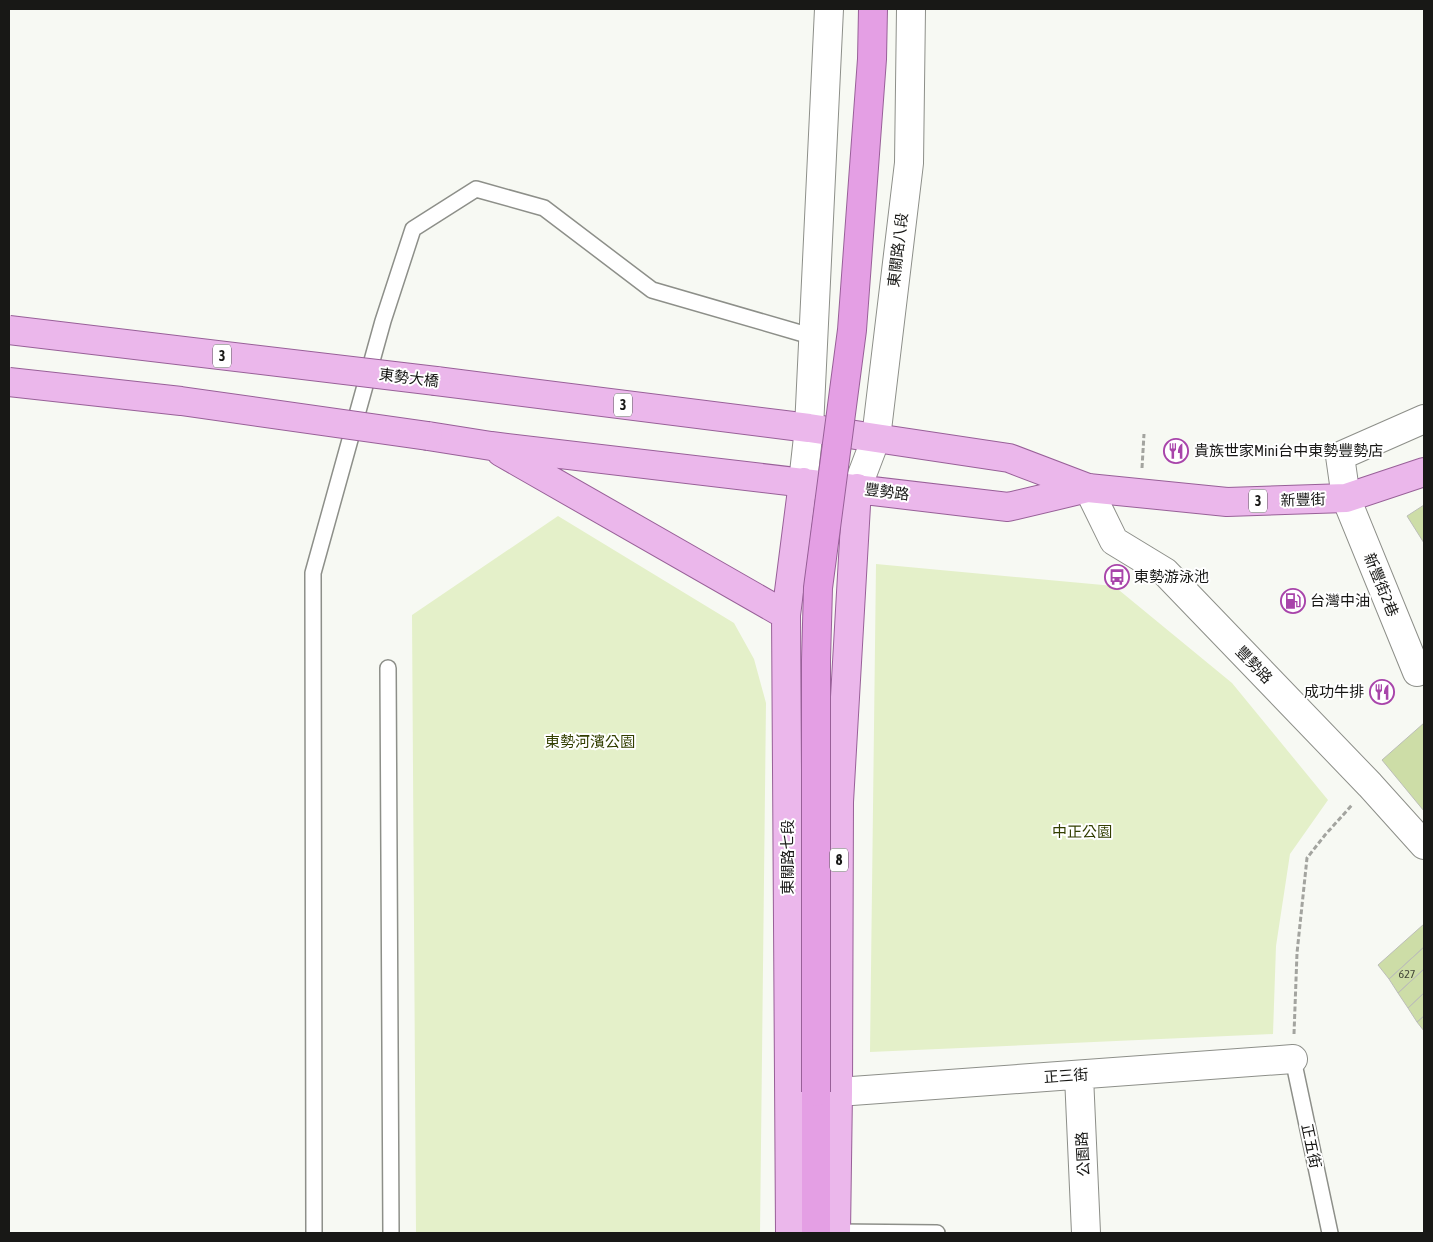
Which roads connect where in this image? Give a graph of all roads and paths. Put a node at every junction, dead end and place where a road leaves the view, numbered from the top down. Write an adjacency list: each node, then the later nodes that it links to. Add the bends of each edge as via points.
1 (829, 9): 5 (street)
2 (873, 9): 25 (highway, bridge, via 852,330 818,588 816,660)
3 (911, 9): 9 (street, 東關路八段, via 909,163)
4 (9, 330): 8 (main road, 東勢大橋 / 3, bridge)
5 (814, 337): 8 (street); 26 (lane, via 652,290 544,208 484,191 476,189 413,229 383,321 313,573)
6 (9, 382): 10 (main road, 3, bridge, via 181,401)
7 (1424, 418): 15 (street, 新豐街2巷, via 1340,456)
8 (810, 428): 9 (main road, 3); 12 (street)
9 (876, 438): 13 (street, 東關路八段); 14 (main road, 3, via 1009,458)
10 (491, 446): 12 (main road, 3); 16 (main road)
11 (1424, 472): 15 (main road, 新豐街 / 3)
12 (803, 482): 13 (main road, 豐勢路 / 3); 16 (main road, 東關路七段)
13 (857, 488): 14 (main road, 豐勢路 / 3, via 1008,507); 21 (main road, 8)
14 (1088, 488): 15 (main road, 新豐街 / 3, via 1227,502); 19 (street, 豐勢路, via 1114,541 1165,572)
15 (1346, 498): 18 (street, 新豐街2巷)
16 (786, 615): 20 (main road, 東關路七段)
17 (388, 668): 27 (lane)
18 (1417, 672)
19 (1370, 785): 22 (street, 豐勢路); 23 (path, via 1307,858)
20 (788, 802): 21 (main road); 28 (main road, 東關路七段)
21 (839, 802): 25 (main road, 8)
22 (1424, 845)
23 (1293, 1059): 24 (street, 正三街); 32 (lane, 正五街)
24 (1079, 1076): 25 (street, 正三街); 31 (street, 公園路)
25 (827, 1092): 29 (highway)
26 (314, 1233)
27 (391, 1233)
28 (790, 1233)
29 (829, 1233): 30 (lane)
30 (937, 1233)
31 (1086, 1233)
32 (1330, 1233)

